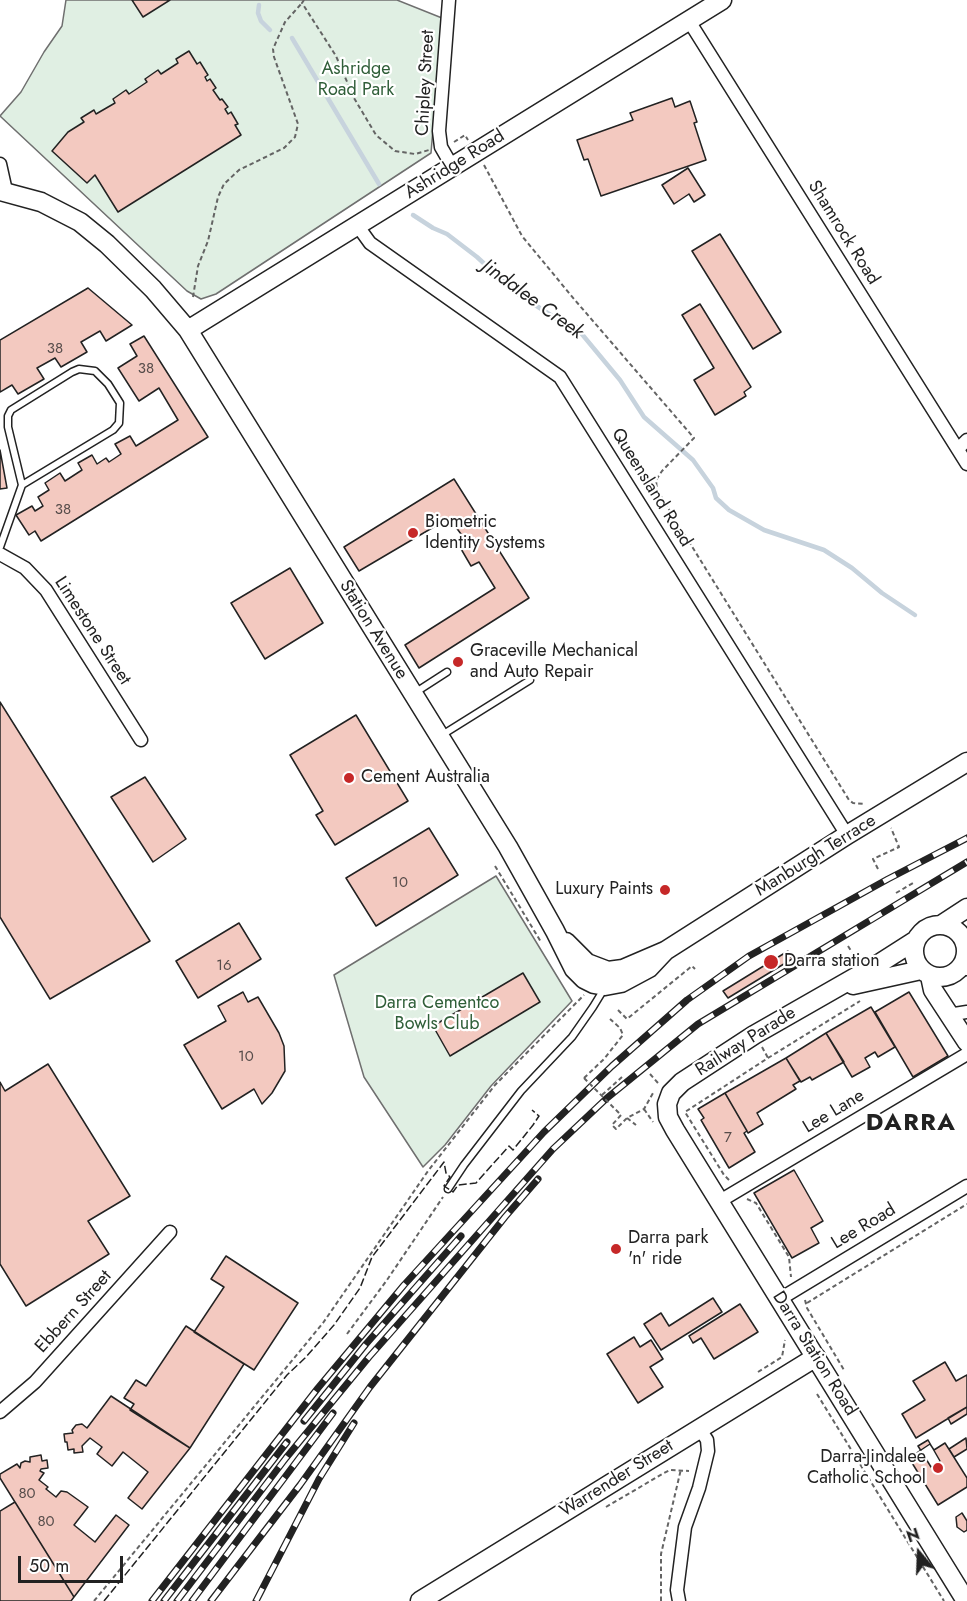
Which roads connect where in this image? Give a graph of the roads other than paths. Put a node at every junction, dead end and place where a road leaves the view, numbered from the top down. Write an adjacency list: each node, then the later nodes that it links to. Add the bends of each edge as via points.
1 (450, 0): 5 (street, Chipley Street, via 439,131 441,147)
2 (722, 0): 3 (street, Ashridge Road)
3 (688, 21): 5 (street, Ashridge Road); 10 (street, Shamrock Road)
4 (0, 164): 6 (street)
5 (452, 166): 7 (street, Ashridge Road)
6 (3, 191): 8 (street, Station Avenue, via 41,202 80,222 107,244)
7 (357, 225): 8 (street, Ashridge Road); 21 (street, Queensland Road, via 369,243 560,377)
8 (188, 330): 17 (street, Station Avenue)
9 (967, 440): 10 (street)
10 (958, 449): 11 (street, Shamrock Road)
11 (967, 464)
12 (22, 485): 12 (lane, via 8,427 11,410 72,372 95,371 120,403 119,423 114,430); 13 (lane)
13 (0, 547)
14 (0, 554): 19 (street, Limestone Street, via 25,568 46,590)
15 (447, 672): 17 (lane)
16 (530, 680): 18 (lane)
17 (412, 694): 18 (street, Station Avenue)
18 (439, 737): 28 (street, Station Avenue, via 508,847 549,938 584,979 594,984)
19 (141, 740)
20 (967, 762): 21 (street, Manburgh Terrace)
21 (847, 835): 28 (street, Manburgh Terrace, via 665,951 649,968)
22 (967, 908): 23 (street)
23 (941, 925): 24 (street); 25 (street, via 926,928)
24 (964, 933): 26 (street)
25 (916, 940): 27 (street, via 913,956); 29 (street, Railway Parade)
26 (966, 969): 27 (street, via 961,967 947,977)
27 (925, 973): 29 (street, Railway Parade); 31 (street)
28 (612, 980): 36 (lane, via 572,1037 521,1091)
29 (833, 989): 34 (street, Railway Parade, via 682,1082)
30 (967, 1012): 31 (street)
31 (948, 1015): 32 (street)
32 (967, 1042)
33 (967, 1054): 37 (street, Lee Lane)
34 (667, 1104): 37 (street, Darra Station Road, via 675,1130)
35 (967, 1186): 39 (street, Lee Road)
36 (448, 1189)
37 (720, 1201): 39 (street, Darra Station Road)
38 (170, 1232): 41 (street, Ebbern Street, via 35,1382)
39 (780, 1299): 40 (street, Darra Station Road)
40 (816, 1357): 42 (street, Warrender Street); 45 (street, Darra Station Road)
41 (0, 1412)
42 (699, 1428): 43 (street, Warrender Street); 44 (street, via 707,1440 708,1451 686,1527 677,1590)
43 (420, 1601)
44 (679, 1601)
45 (966, 1601)

